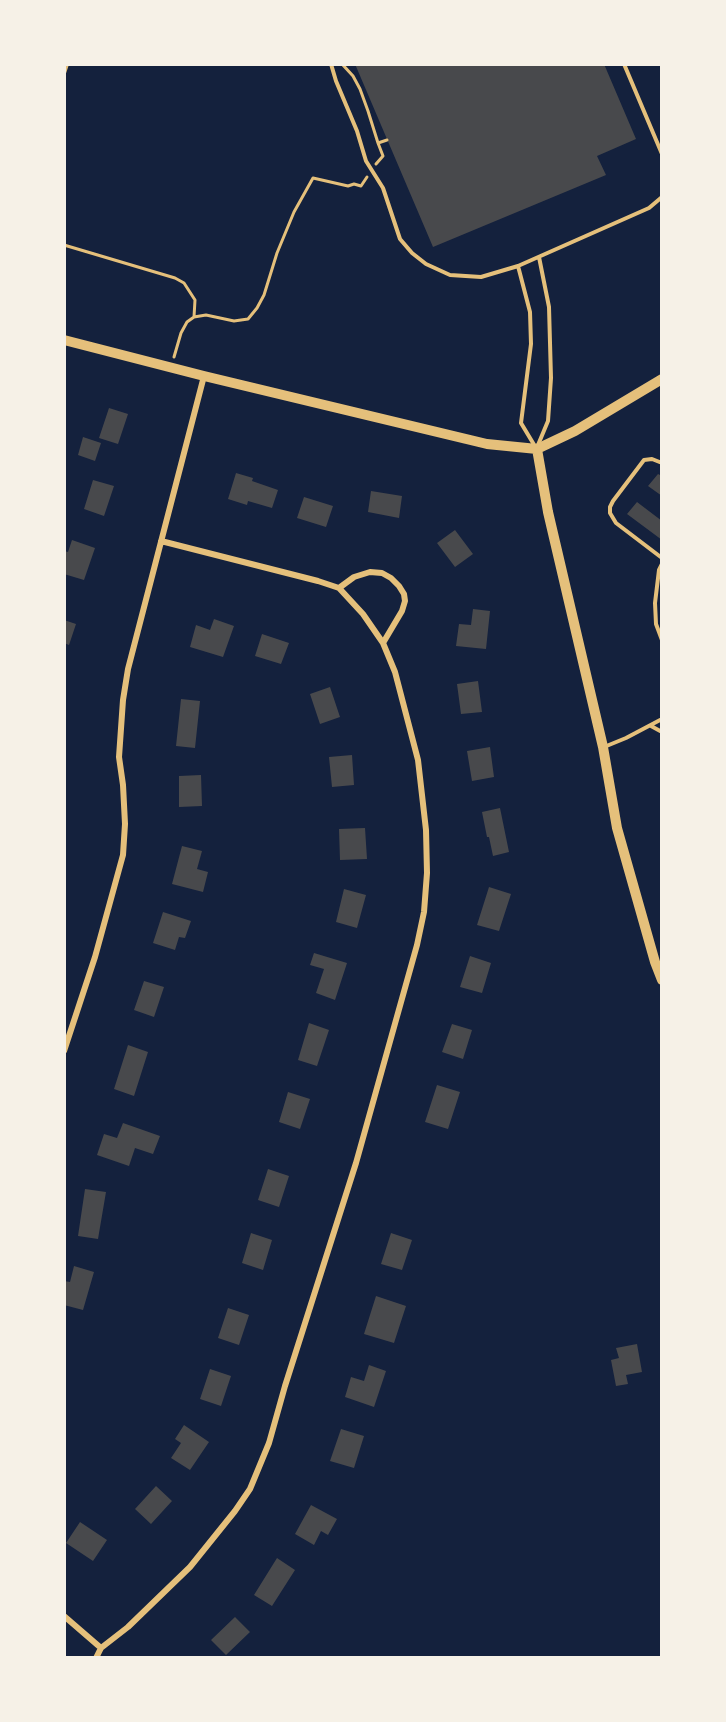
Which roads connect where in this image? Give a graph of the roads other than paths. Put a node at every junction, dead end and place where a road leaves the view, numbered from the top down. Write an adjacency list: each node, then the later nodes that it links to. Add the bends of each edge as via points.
1 (331, 64): 8 (lane, via 366,161 383,188 400,239 412,253 450,275 481,277)
2 (624, 64): 5 (lane)
3 (66, 66): 4 (lane)
4 (64, 73)
5 (662, 154)
6 (662, 197): 7 (lane, via 649,207)
7 (539, 257): 8 (lane); 12 (lane, via 549,307 551,378 548,421)
8 (518, 266): 12 (lane, via 530,312 531,344 521,423)
9 (64, 340): 10 (street)
10 (204, 376): 12 (street, via 487,444); 14 (street)
11 (661, 380): 12 (street)
12 (537, 449): 24 (street)
13 (662, 463): 15 (lane, via 644,460 613,501 610,513 616,523)
14 (160, 541): 18 (street); 26 (street, via 123,700 119,757 125,824 123,855)
15 (662, 558)
16 (662, 564): 17 (lane)
17 (660, 584): 19 (lane, via 655,603)
18 (339, 588): 20 (street); 20 (street, via 370,572 382,573 399,586 405,601)
19 (662, 640)
20 (383, 643): 28 (street, via 395,672 418,760 426,830 422,923 395,1025 269,1443 250,1489 190,1567)
21 (662, 719): 22 (lane)
22 (650, 725): 23 (lane); 24 (lane)
23 (662, 732)
24 (603, 747): 25 (street, via 617,828)
25 (662, 980)
26 (64, 1051)
27 (64, 1616): 28 (street)
28 (102, 1648): 29 (street)
29 (96, 1658)

